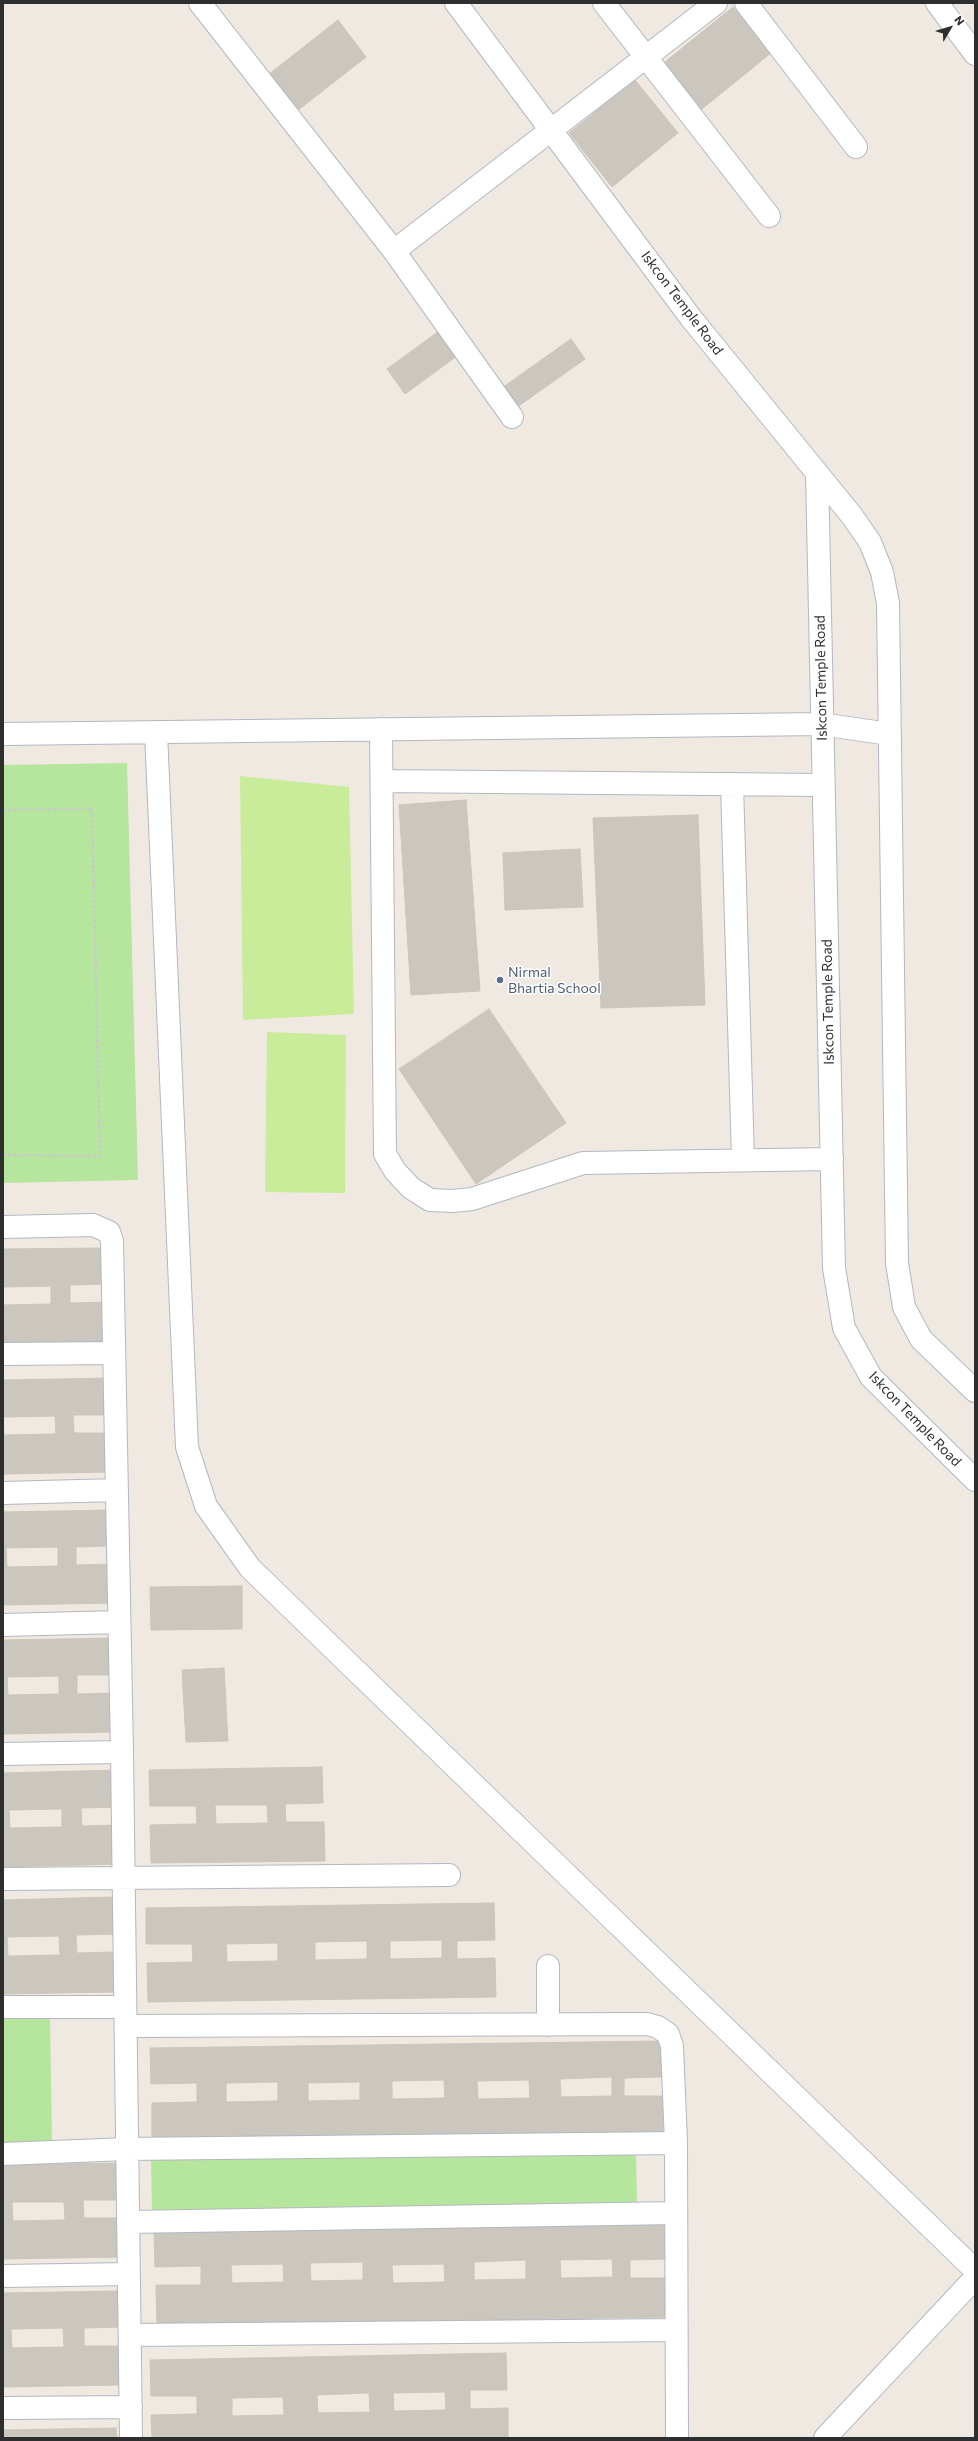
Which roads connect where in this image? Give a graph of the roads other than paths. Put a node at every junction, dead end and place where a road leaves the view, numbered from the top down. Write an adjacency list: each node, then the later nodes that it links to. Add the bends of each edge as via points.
1 (200, 3): 12 (street)
2 (456, 3): 9 (street, Iskcon Temple Road)
3 (604, 3): 8 (street)
4 (716, 3): 8 (street)
5 (746, 3): 10 (street)
6 (939, 4): 7 (street)
7 (975, 54)
8 (645, 56): 9 (street); 11 (street)
9 (551, 129): 12 (street); 14 (street, Iskcon Temple Road, via 691,318)
10 (856, 147)
11 (768, 216)
12 (394, 251): 13 (street)
13 (512, 417)
14 (817, 473): 15 (street, Iskcon Temple Road); 19 (street, Iskcon Temple Road, via 870,542 882,572 888,603)
15 (822, 724): 16 (street); 19 (street); 22 (street, Iskcon Temple Road)
16 (381, 729): 17 (street); 20 (street)
17 (156, 732): 18 (street); 48 (street, via 187,1447 206,1506 250,1568)
18 (3, 734)
19 (889, 734): 28 (street, Iskcon Temple Road, via 897,1263 904,1307 922,1339)
20 (382, 781): 21 (street); 23 (street, via 385,1154 395,1171 411,1188 430,1200 452,1201 472,1198 583,1163)
21 (732, 784): 22 (street); 23 (street)
22 (823, 785): 24 (street, Iskcon Temple Road)
23 (743, 1160): 24 (street)
24 (832, 1160): 29 (street, Iskcon Temple Road, via 834,1268 844,1328 871,1377)
25 (3, 1227): 26 (street, via 93,1226 110,1232)
26 (114, 1353): 27 (street); 30 (street)
27 (3, 1354)
28 (975, 1391)
29 (975, 1480)
30 (117, 1490): 31 (street); 32 (street)
31 (3, 1493)
32 (119, 1622): 33 (street); 34 (street)
33 (3, 1625)
34 (122, 1752): 35 (street); 37 (street)
35 (3, 1754)
36 (449, 1875): 37 (street)
37 (124, 1878): 38 (street); 41 (street)
38 (3, 1879)
39 (548, 1966): 42 (street)
40 (3, 2007): 41 (street)
41 (125, 2017): 42 (street); 44 (street)
42 (548, 2025): 43 (street, via 647,2024 658,2027 668,2034 672,2046)
43 (676, 2143): 44 (street); 46 (street)
44 (127, 2149): 45 (street); 47 (street)
45 (3, 2154)
46 (676, 2213): 47 (street); 52 (street)
47 (128, 2222): 49 (street)
48 (975, 2270)
49 (128, 2274): 50 (street); 53 (street)
50 (3, 2276)
51 (975, 2278): 58 (street)
52 (676, 2330): 53 (street); 57 (street)
53 (130, 2335): 54 (street)
54 (131, 2407): 55 (street); 56 (street)
55 (3, 2408)
56 (131, 2438)
57 (677, 2438)
58 (825, 2438)

